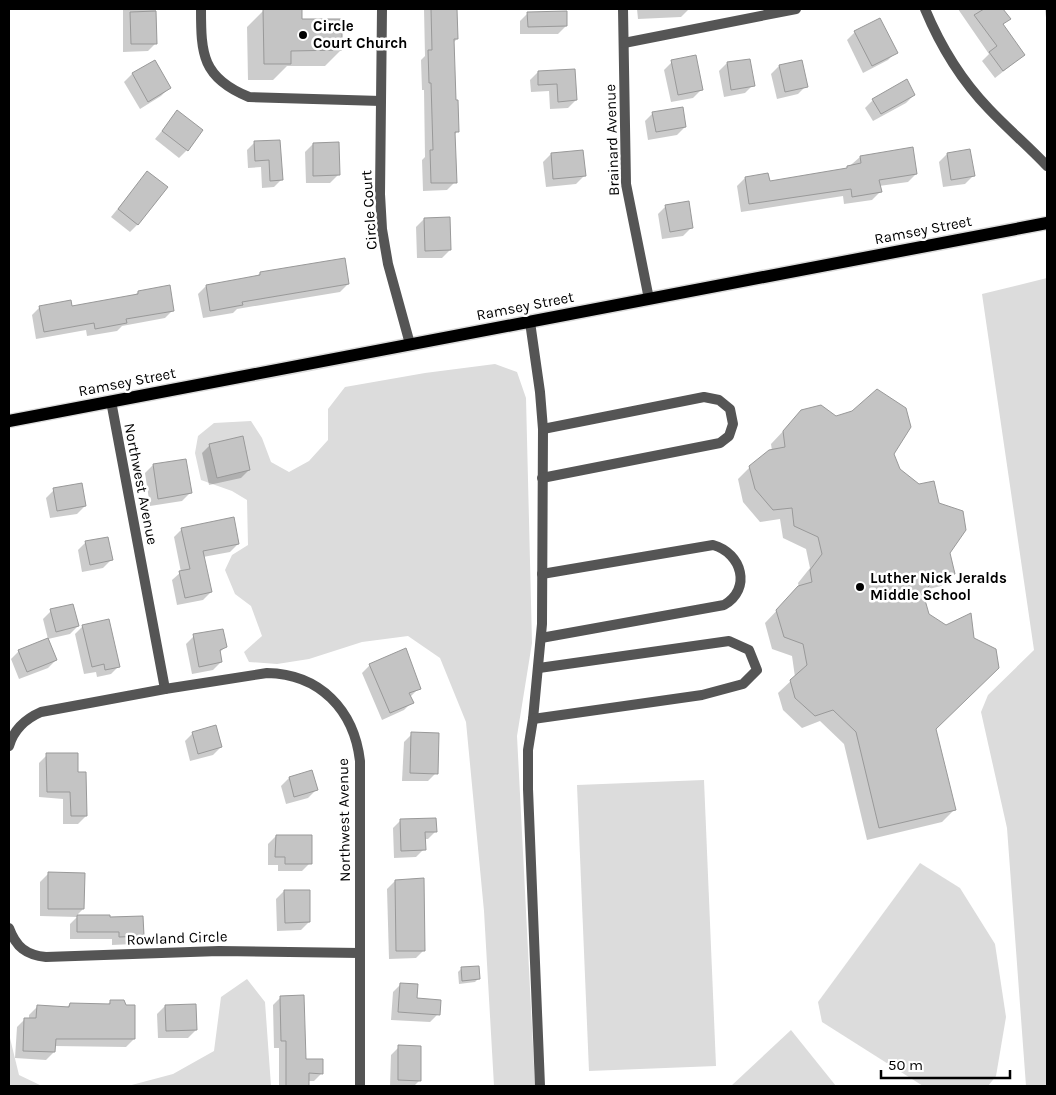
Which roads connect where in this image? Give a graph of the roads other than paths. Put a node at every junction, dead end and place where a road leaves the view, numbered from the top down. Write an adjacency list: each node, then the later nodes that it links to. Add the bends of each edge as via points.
1 (201, 9): 7 (street, via 202,49 206,60 220,79 238,93 250,97)
2 (382, 9): 7 (street, Circle Court)
3 (623, 9): 6 (street, Brainard Avenue)
4 (796, 9): 6 (street)
5 (925, 9): 8 (street, via 965,80)
6 (624, 43): 10 (street, Brainard Avenue, via 626,184)
7 (381, 101): 12 (street, Circle Court, via 382,229)
8 (1047, 166)
9 (1047, 223): 10 (main road, Ramsey Street)
10 (649, 299): 11 (main road, Ramsey Street)
11 (530, 322): 12 (main road, Ramsey Street); 15 (street)
12 (410, 344): 13 (main road, Ramsey Street)
13 (111, 401): 14 (main road, Ramsey Street); 20 (street, Northwest Avenue)
14 (9, 420)
15 (543, 429): 16 (street); 16 (street, via 704,397 719,400 730,409 733,424 728,436 720,443)
16 (542, 478): 17 (street)
17 (542, 574): 18 (street); 18 (street, via 713,545 724,548 734,559 742,582 735,596 724,605)
18 (541, 638): 19 (street)
19 (539, 668): 21 (street); 21 (street, via 729,641 749,650 757,670 743,684 702,695)
20 (165, 689): 22 (street, via 30,716 14,733); 24 (street, Northwest Avenue, via 279,673 312,684 339,707 352,727 360,761)
21 (533, 719): 26 (street, via 528,750 528,789)
22 (9, 746)
23 (9, 928): 24 (street, Rowland Circle, via 22,949 32,956 46,957 219,951)
24 (360, 953): 25 (street, Northwest Avenue)
25 (360, 1086)
26 (540, 1086)

